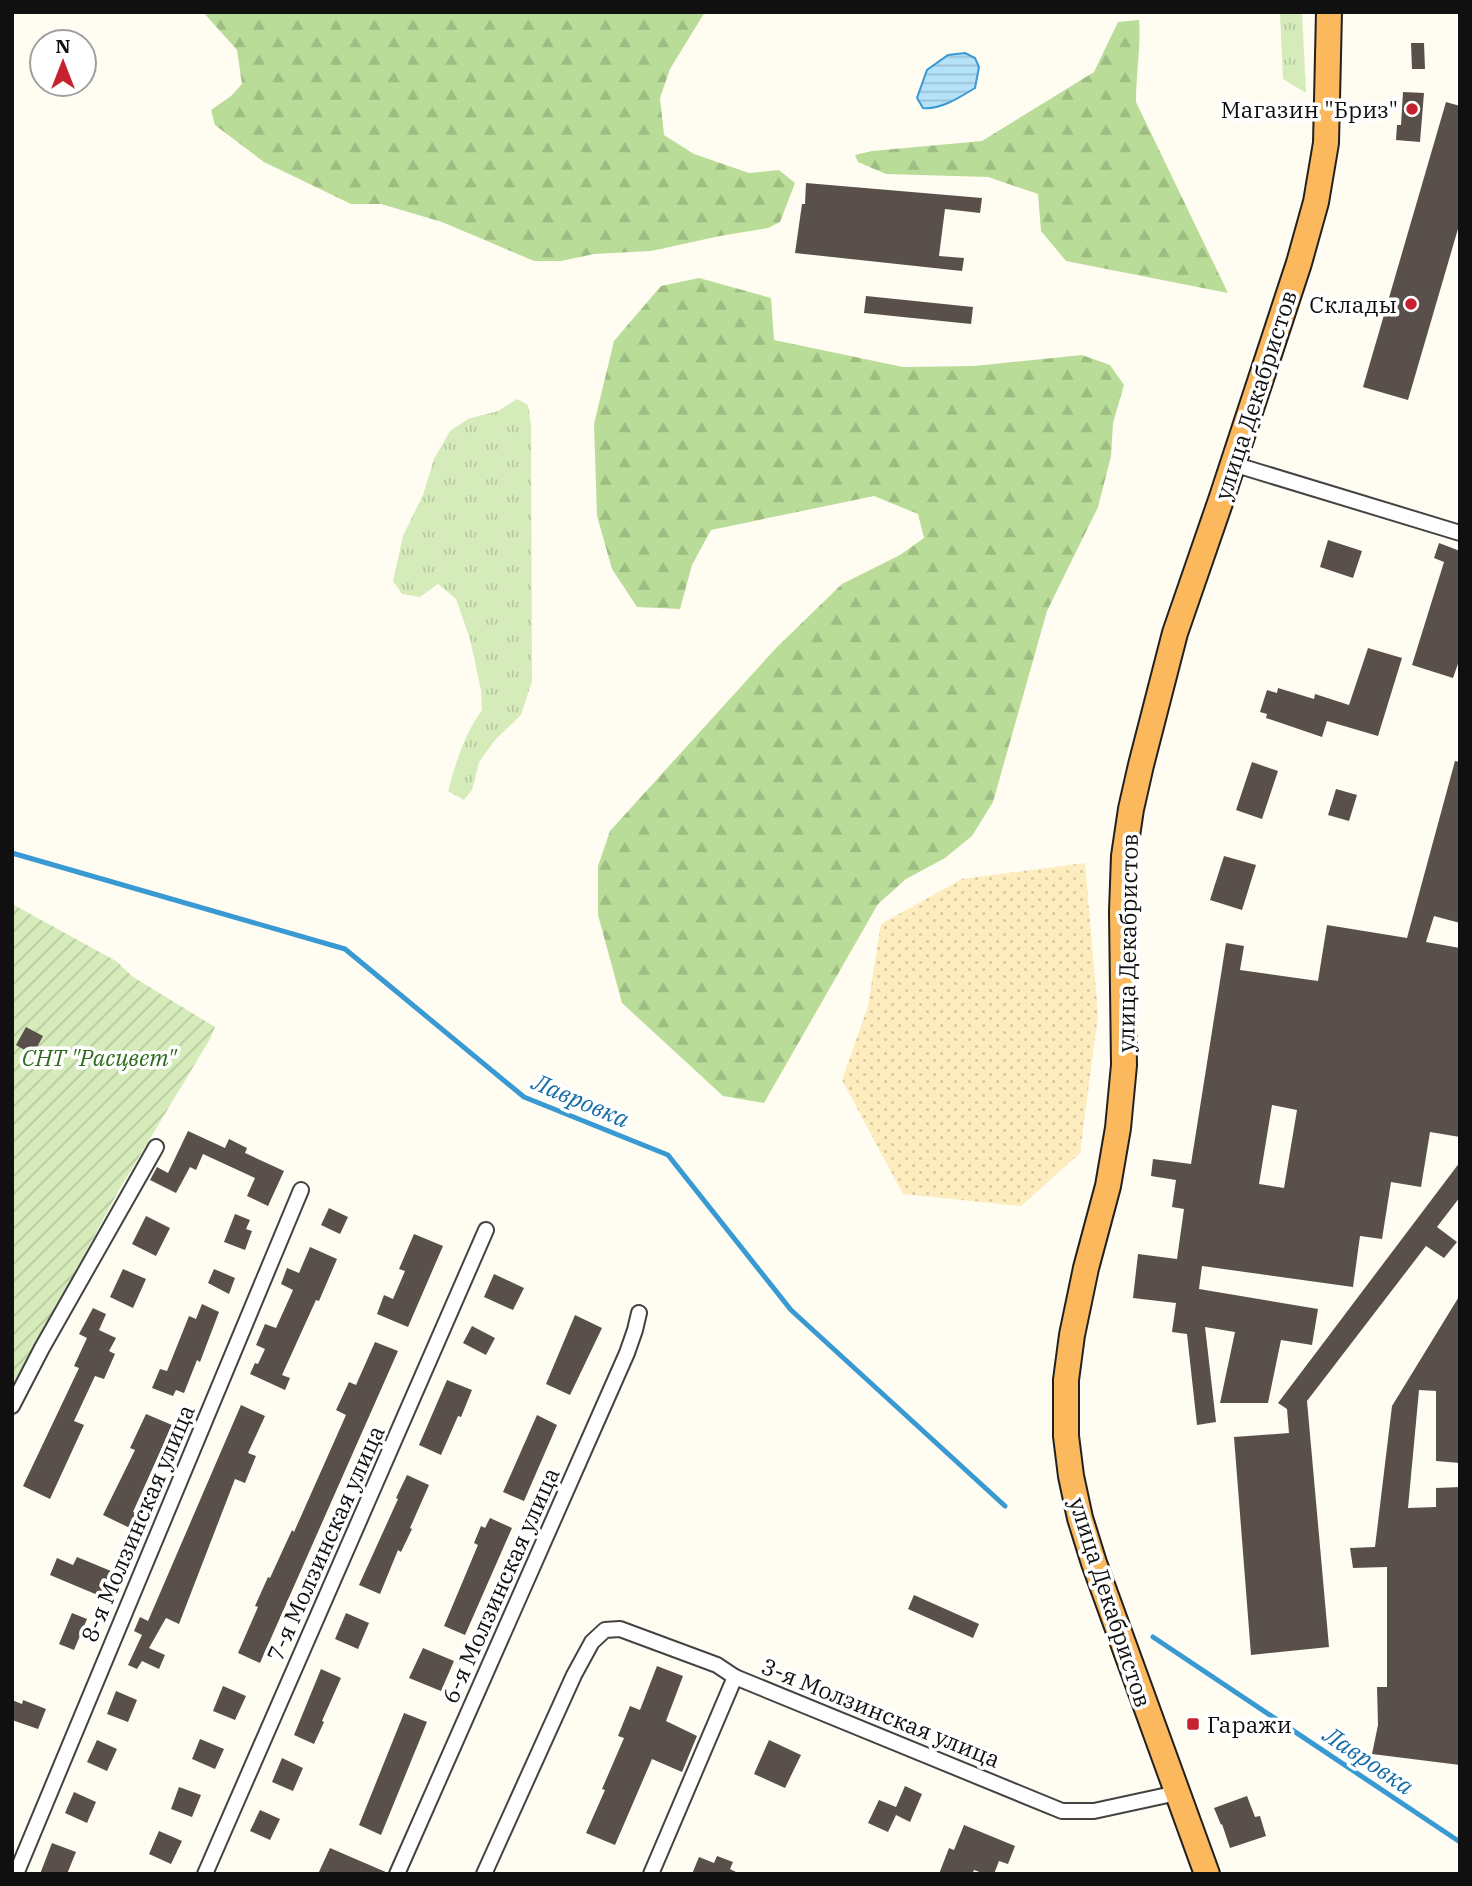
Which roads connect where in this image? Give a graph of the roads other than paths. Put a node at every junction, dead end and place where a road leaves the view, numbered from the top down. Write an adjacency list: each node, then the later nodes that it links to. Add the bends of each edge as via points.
1 (1329, 12): 2 (highway, улица Декабристов, via 1326,143 1316,202)
2 (1233, 464): 3 (street); 10 (highway, улица Декабристов, via 1175,633 1131,809 1124,856 1124,1065 1118,1128 1066,1380 1066,1436 1080,1518)
3 (1460, 533)
4 (156, 1147): 8 (street)
5 (301, 1190): 11 (street, 8-я Молзинская улица)
6 (486, 1230): 12 (street, 7-я Молзинская улица)
7 (639, 1313): 13 (street, 6-я Молзинская улица, via 627,1353)
8 (12, 1406)
9 (735, 1677): 10 (street, 3-я Молзинская улица, via 1062,1811 1094,1811); 14 (street, via 717,1665 620,1629 605,1630 592,1642 574,1675); 15 (street, 3-я Молзинская улица)
10 (1177, 1793): 16 (highway, улица Декабристов)
11 (16, 1874)
12 (205, 1874)
13 (397, 1874)
14 (484, 1874)
15 (650, 1874)
16 (1207, 1874)

